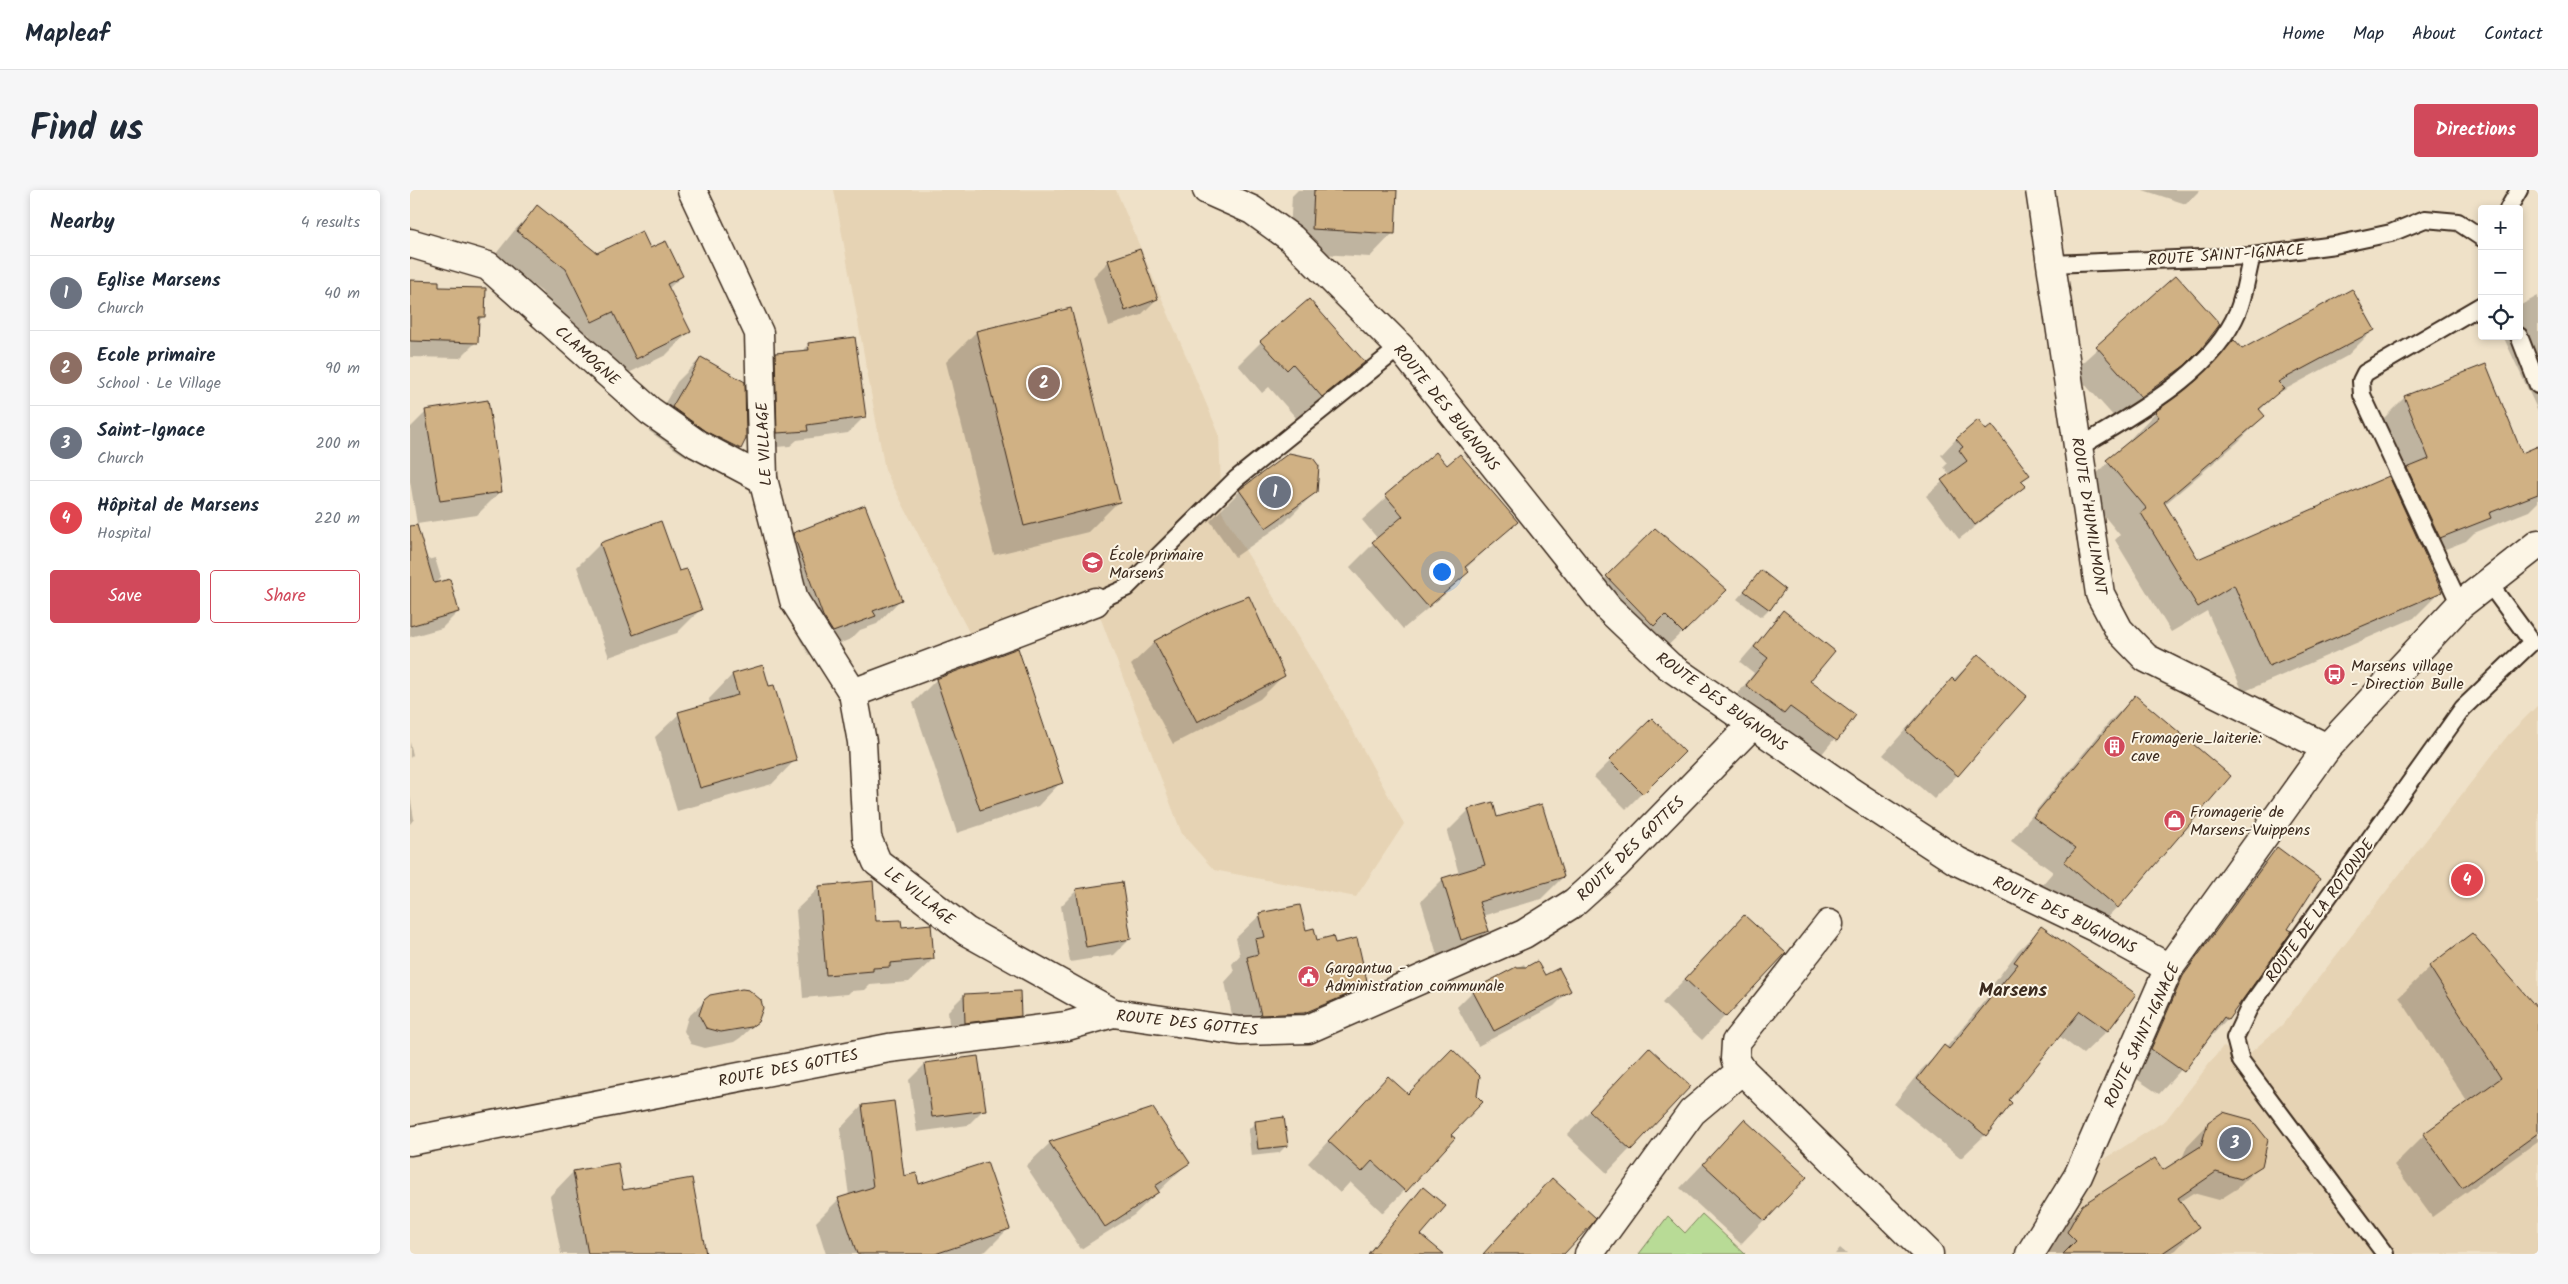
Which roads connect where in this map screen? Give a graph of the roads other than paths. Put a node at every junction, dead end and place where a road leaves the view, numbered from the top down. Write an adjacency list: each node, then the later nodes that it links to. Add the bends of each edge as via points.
1 (692, 190): 15 (street, LE VILLAGE, via 759,332)
2 (1207, 190): 12 (street, ROUTE DES BUGNONS, via 1252,210 1291,238)
3 (2040, 190): 9 (street, ROUTE D'HUMILIMONT)
4 (2520, 190): 5 (lane)
5 (2511, 205)
6 (2478, 235): 8 (lane, ROUTE SAINT-IGNACE, via 2458,222 2426,219 2392,233 2335,245)
7 (410, 243): 15 (street, CLAMOGNE, via 488,266 650,411 697,444)
8 (2252, 256): 9 (lane, ROUTE SAINT-IGNACE); 14 (lane, via 2238,311 2220,343 2165,395)
9 (2051, 264): 14 (street, ROUTE D'HUMILIMONT)
10 (2478, 307): 19 (lane, via 2365,373 2361,381 2362,395)
11 (2521, 340): 13 (lane)
12 (1400, 347): 18 (lane, via 1236,479 1126,588); 22 (street, ROUTE DES BUGNONS, via 1608,608 1669,666)
13 (2538, 385)
14 (2078, 448): 23 (street, ROUTE D'HUMILIMONT, via 2100,594 2119,630 2146,658)
15 (762, 479): 21 (street, LE VILLAGE, via 794,600)
16 (2538, 544): 17 (street, ROUTE SAINT-IGNACE)
17 (2488, 582): 19 (street, ROUTE SAINT-IGNACE); 20 (lane, ROUTE DE LA ROTONDE)
18 (1095, 602): 21 (street)
19 (2460, 605): 23 (street, ROUTE SAINT-IGNACE)
20 (2535, 647): 32 (lane, ROUTE DE LA ROTONDE, via 2463,708 2249,1008 2235,1038 2241,1061)
21 (853, 693): 26 (street, LE VILLAGE, via 862,742 867,838 877,862 966,931)
22 (1753, 724): 25 (street, ROUTE DES BUGNONS, via 1957,861 2096,928); 26 (street, ROUTE DES GOTTES, via 1616,865 1575,902 1524,934 1308,1029 1240,1031)
23 (2327, 748): 25 (street, ROUTE SAINT-IGNACE)
24 (1829, 924): 27 (street, via 1736,1042 1735,1059)
25 (2169, 968): 31 (street, ROUTE SAINT-IGNACE, via 2078,1176)
26 (1113, 1013): 28 (street, ROUTE DES GOTTES, via 1067,1026 889,1048)
27 (1742, 1070): 29 (street, via 1692,1112); 30 (street)
28 (410, 1141)
29 (1589, 1254)
30 (1929, 1254)
31 (2030, 1254)
32 (2385, 1254)

